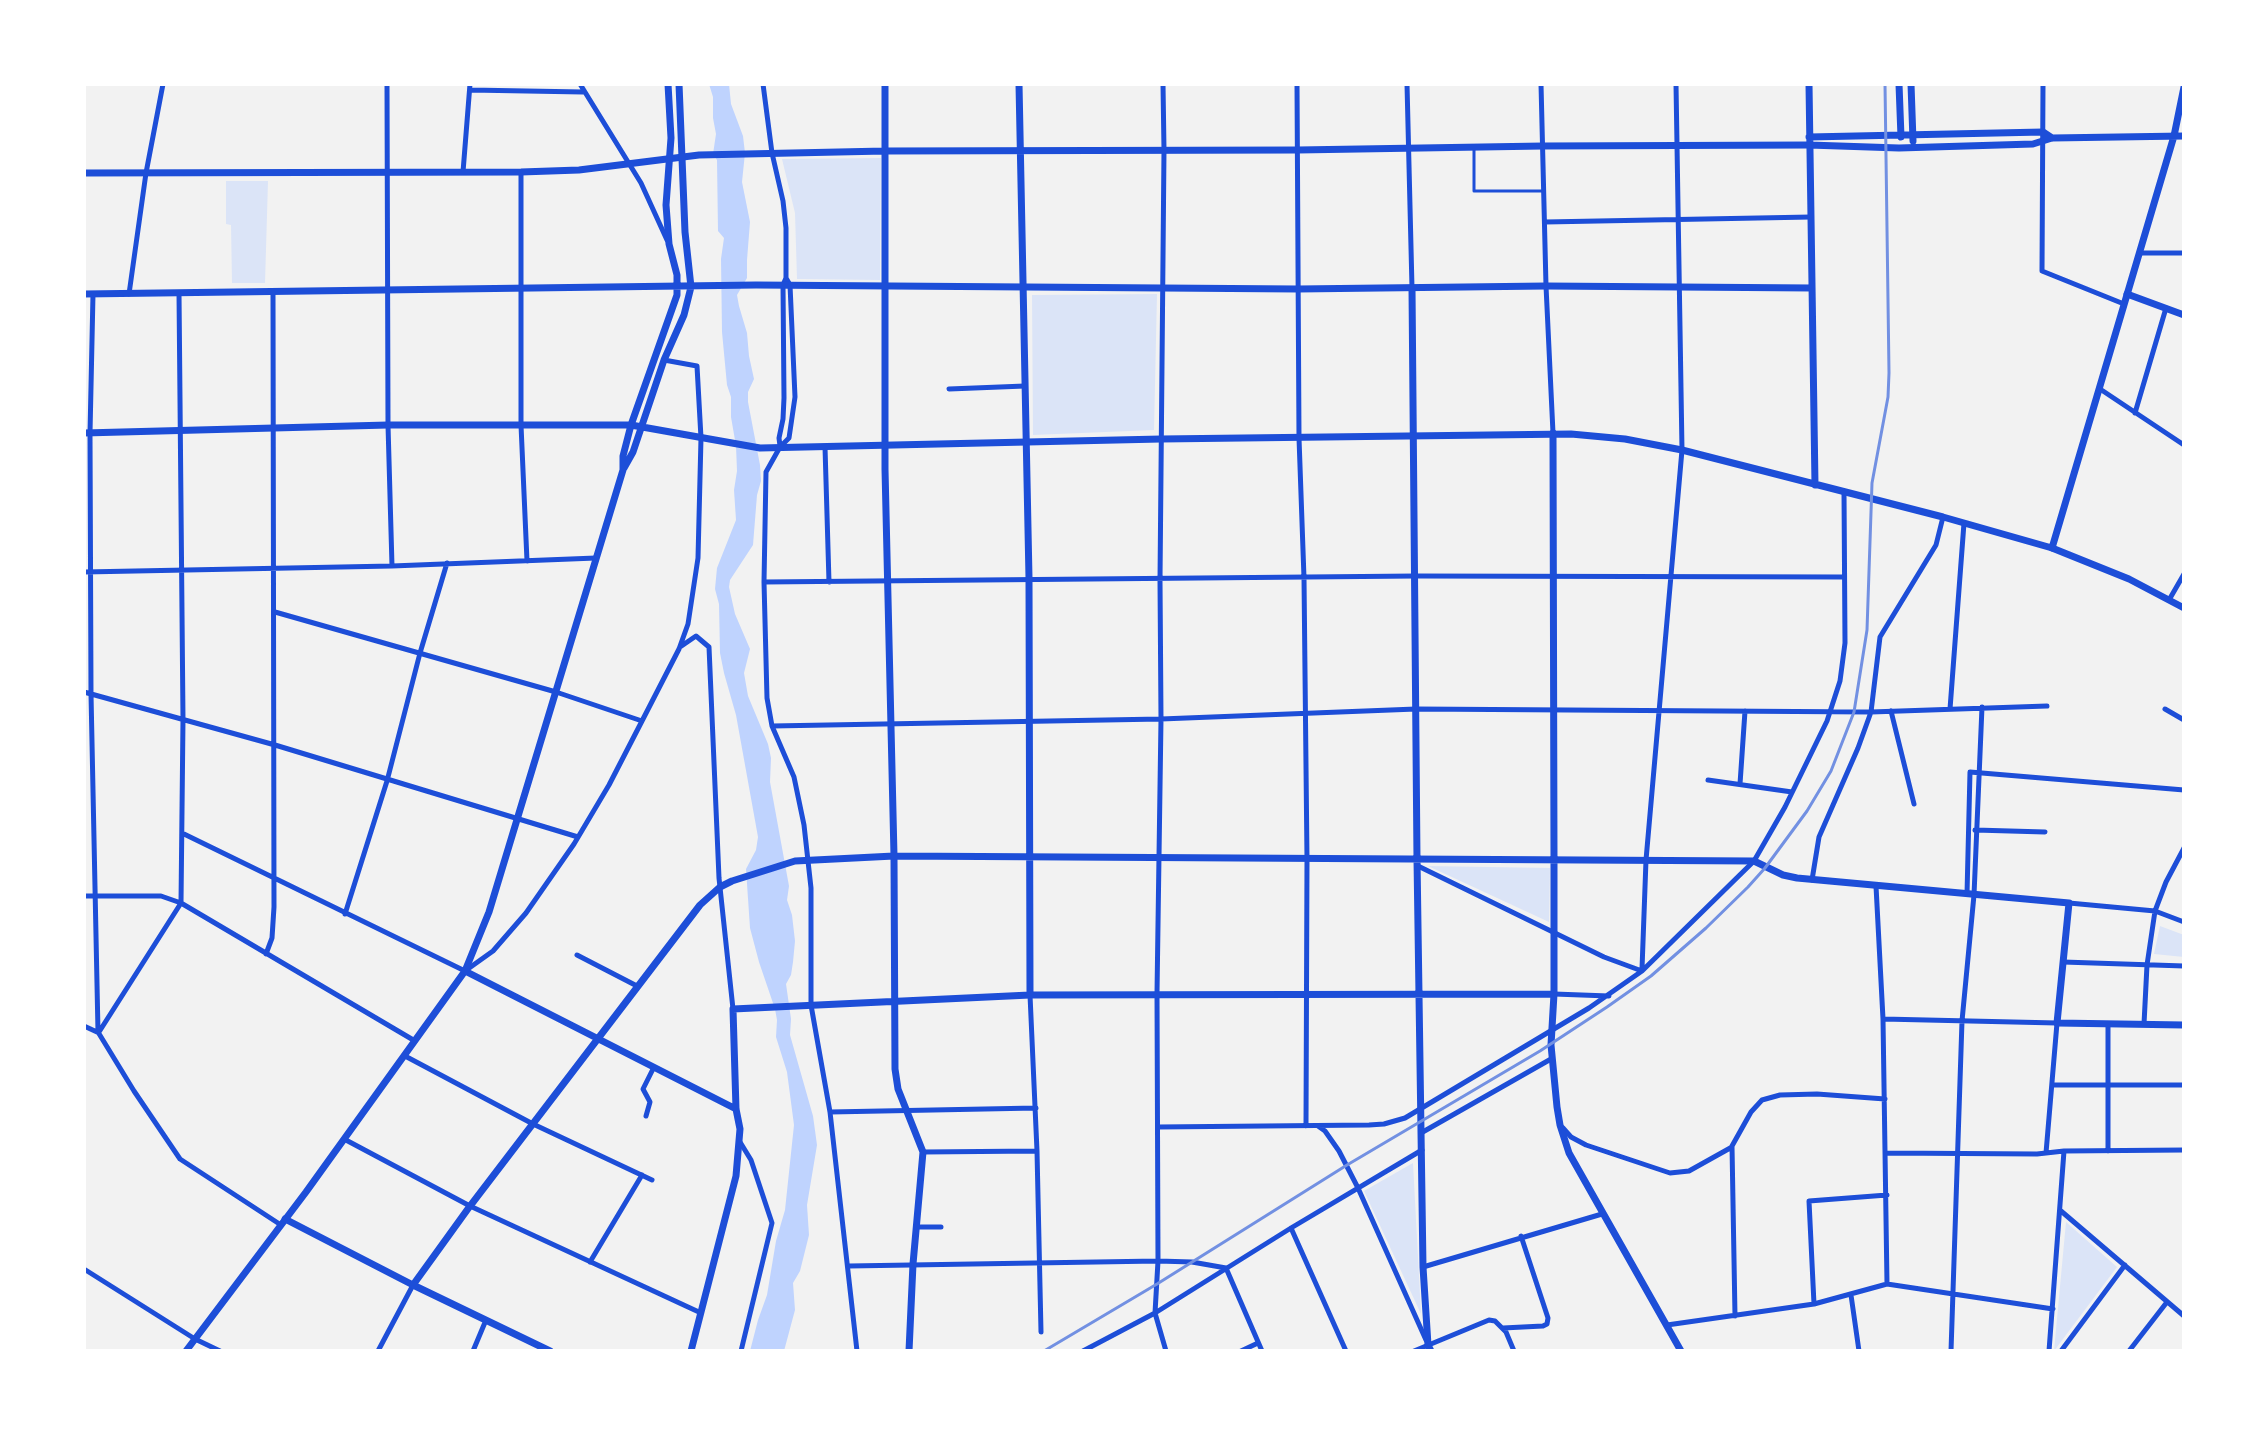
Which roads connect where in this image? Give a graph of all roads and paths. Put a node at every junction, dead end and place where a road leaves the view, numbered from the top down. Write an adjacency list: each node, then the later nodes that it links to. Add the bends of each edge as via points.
1 (163, 84): 44 (street)
2 (387, 84): 45 (street)
3 (580, 84): 20 (street)
4 (668, 84): 39 (street)
5 (679, 84): 38 (street)
6 (763, 84): 37 (street)
7 (885, 84): 36 (street)
8 (1019, 84): 33 (street)
9 (1163, 84): 34 (street)
10 (1297, 84): 35 (street)
11 (1407, 84): 32 (street)
12 (1541, 84): 28 (street)
13 (1676, 84): 27 (street)
14 (1809, 84): 26 (street)
15 (1899, 84): 21 (street)
16 (1911, 84): 22 (street)
17 (2043, 84): 25 (street)
18 (470, 87): 20 (street); 41 (street)
19 (2184, 87): 23 (street)
20 (584, 92): 40 (street)
21 (1901, 136): 22 (street); 26 (street); 31 (street)
22 (1913, 136): 25 (street); 30 (street)
23 (2174, 136): 24 (street); 25 (street); 51 (street)
24 (2184, 136)
25 (2043, 137): 30 (street, via 2033,144); 71 (street, via 2042,271)
26 (1809, 141): 27 (street); 31 (street); 47 (street)
27 (1677, 145): 28 (street); 48 (street)
28 (1543, 146): 29 (street); 46 (street)
29 (1474, 147): 32 (street); 46 (lane, via 1474,191)
30 (1913, 147): 31 (street)
31 (1901, 148)
32 (1408, 149): 35 (street); 60 (street)
33 (1021, 150): 34 (street); 36 (street); 55 (street)
34 (1164, 150): 35 (street); 59 (street)
35 (1298, 150): 64 (street)
36 (885, 151): 37 (street); 54 (street)
37 (772, 153): 38 (street); 53 (street, via 785,213)
38 (683, 157): 39 (street); 58 (street)
39 (669, 158): 40 (street); 50 (street)
40 (629, 164): 42 (street); 50 (street)
41 (463, 172): 42 (street); 45 (street)
42 (521, 172): 63 (street)
43 (84, 173): 44 (street)
44 (146, 173): 45 (street); 69 (street)
45 (387, 173): 65 (street)
46 (1544, 191): 49 (street)
47 (1811, 217): 48 (street); 62 (street)
48 (1678, 219): 49 (street); 61 (street)
49 (1545, 222): 56 (street)
50 (669, 244): 57 (street)
51 (2139, 253): 52 (street); 70 (street)
52 (2184, 253)
53 (787, 283): 54 (street); 58 (street); 93 (street); 93 (street, via 794,407 789,438)
54 (885, 286): 55 (street); 95 (street)
55 (1024, 286): 59 (street); 75 (street)
56 (1546, 286): 60 (street); 61 (street); 86 (street)
57 (678, 287): 58 (street); 63 (street); 81 (street)
58 (691, 287): 74 (street)
59 (1164, 288): 64 (street); 90 (street)
60 (1412, 288): 64 (street); 87 (street)
61 (1679, 288): 62 (street); 96 (street)
62 (1812, 288): 98 (street)
63 (521, 289): 65 (street); 80 (street)
64 (1298, 289): 89 (street)
65 (387, 290): 66 (street); 79 (street)
66 (273, 292): 67 (street); 83 (street)
67 (179, 293): 69 (street); 84 (street)
68 (89, 294): 69 (street); 85 (street)
69 (129, 294)
70 (2127, 294): 71 (street); 72 (street)
71 (2124, 304): 77 (street)
72 (2166, 308): 73 (street); 78 (street)
73 (2184, 315)
74 (664, 360): 82 (street); 88 (street, via 697,366)
75 (1025, 386): 76 (street); 91 (street)
76 (949, 389)
77 (2099, 389): 78 (street); 102 (street)
78 (2135, 413): 92 (street)
79 (388, 425): 80 (street); 83 (street); 106 (street)
80 (521, 425): 81 (street); 104 (street)
81 (631, 425): 82 (street); 97 (street)
82 (640, 427): 88 (street); 97 (street)
83 (274, 428): 84 (street); 107 (street)
84 (180, 429): 85 (street); 108 (street)
85 (87, 433): 109 (street)
86 (1553, 433): 87 (street); 96 (street); 112 (street)
87 (1414, 435): 89 (street); 111 (street)
88 (706, 438): 93 (street); 124 (street, via 698,558)
89 (1299, 438): 90 (street); 115 (street)
90 (1161, 439): 91 (street); 117 (street)
91 (1026, 442): 95 (street); 114 (street)
92 (2184, 445)
93 (780, 447): 94 (street); 118 (street, via 766,472)
94 (825, 447): 95 (street); 119 (street)
95 (885, 447): 120 (street)
96 (1682, 450): 98 (street); 116 (street)
97 (623, 470): 103 (street)
98 (1815, 485): 99 (street)
99 (1844, 492): 100 (street); 113 (street)
100 (1943, 517): 101 (street); 139 (street, via 1936,545 1880,637)
101 (1964, 523): 102 (street); 133 (street)
102 (2052, 548): 121 (street)
103 (597, 558): 104 (street); 127 (street)
104 (527, 561): 105 (street)
105 (447, 563): 106 (street); 125 (street)
106 (392, 566): 107 (street)
107 (274, 569): 108 (street); 123 (street)
108 (181, 571): 109 (street); 141 (street)
109 (88, 572): 128 (street)
110 (2184, 574): 121 (street)
111 (1416, 576): 112 (street); 115 (street); 132 (street)
112 (1553, 576): 116 (street); 131 (street)
113 (1844, 577): 116 (street); 137 (street, via 1844,656)
114 (1029, 578): 117 (street); 120 (street); 145 (street)
115 (1304, 578): 117 (street); 140 (street)
116 (1669, 578): 135 (street)
117 (1160, 580): 142 (street)
118 (764, 582): 119 (street); 147 (street)
119 (829, 582): 120 (street)
120 (888, 582): 146 (street)
121 (2169, 600): 122 (street)
122 (2184, 608)
123 (275, 612): 125 (street); 148 (street)
124 (679, 649): 144 (street); 174 (street, via 696,636 709,647)
125 (420, 653): 127 (street); 151 (street)
126 (84, 692): 128 (street)
127 (556, 692): 144 (street); 156 (street)
128 (91, 694): 141 (street); 177 (street)
129 (2047, 706): 130 (street)
130 (1982, 707): 133 (street); 149 (street)
131 (1554, 708): 132 (street); 135 (street); 167 (street)
132 (1416, 709): 140 (street); 170 (street)
133 (1950, 709): 138 (street)
134 (2165, 709): 143 (street)
135 (1658, 710): 136 (street); 168 (street)
136 (1745, 711): 137 (street); 152 (street)
137 (1831, 711): 139 (street); 154 (street)
138 (1891, 711): 139 (street); 155 (street)
139 (1871, 712): 172 (street, via 1819,837)
140 (1305, 713): 142 (street); 165 (street)
141 (183, 719): 148 (street); 159 (street)
142 (1161, 719): 145 (street); 164 (street)
143 (2184, 720)
144 (642, 721): 160 (street)
145 (1031, 721): 146 (street); 163 (street)
146 (890, 723): 147 (street); 162 (street)
147 (772, 726): 166 (street, via 794,777)
148 (275, 745): 151 (street); 171 (street)
149 (1979, 771): 153 (street); 157 (street); 175 (street, via 1970,772)
150 (1708, 780): 152 (street)
151 (387, 781): 156 (street); 181 (street)
152 (1740, 784): 154 (street)
153 (2184, 790)
154 (1792, 792): 169 (street)
155 (1914, 804)
156 (517, 818): 160 (street); 189 (street)
157 (1975, 830): 158 (street); 175 (street)
158 (2045, 832)
159 (184, 834): 171 (street); 178 (street)
160 (579, 837): 189 (street, via 526,913 493,951)
161 (2184, 848): 180 (street)
162 (894, 856): 163 (street); 166 (street); 198 (street)
163 (1031, 856): 164 (street); 196 (street)
164 (1159, 857): 165 (street); 192 (street)
165 (1307, 859): 170 (street); 193 (street)
166 (808, 860): 174 (street); 199 (street)
167 (1554, 860): 168 (street); 170 (street); 183 (street)
168 (1646, 860): 169 (street); 190 (street)
169 (1754, 861): 172 (street, via 1783,875); 190 (street)
170 (1417, 862): 183 (street); 194 (street)
171 (273, 876): 181 (street); 184 (street, via 272,938)
172 (1812, 880): 173 (street)
173 (1876, 886): 175 (street); 201 (street)
174 (720, 887): 191 (street); 200 (street)
175 (1969, 893): 179 (street); 202 (street)
176 (84, 896): 177 (street)
177 (95, 897): 178 (street, via 161,896); 209 (street)
178 (181, 903): 184 (street); 209 (street)
179 (2069, 903): 180 (street); 186 (street)
180 (2155, 911): 182 (street); 187 (street)
181 (345, 914): 189 (street)
182 (2184, 922)
183 (1554, 932): 190 (street); 195 (street)
184 (266, 954): 211 (street)
185 (577, 955): 191 (street)
186 (2063, 962): 187 (street); 203 (street)
187 (2147, 965): 188 (street); 205 (street)
188 (2184, 966)
189 (465, 971): 210 (street); 211 (street)
190 (1642, 971): 197 (street)
191 (637, 986): 210 (street)
192 (1157, 993): 193 (street); 196 (street); 229 (street)
193 (1308, 993): 194 (street); 227 (street)
194 (1420, 993): 195 (street); 222 (street)
195 (1554, 994): 197 (street); 208 (street)
196 (1030, 995): 198 (street); 219 (street)
197 (1609, 996): 208 (street)
198 (896, 1000): 199 (street); 221 (street, via 895,1069)
199 (811, 1005): 200 (street); 223 (street)
200 (733, 1009): 220 (street)
201 (1883, 1019): 202 (street); 218 (street)
202 (1962, 1021): 203 (street); 242 (street)
203 (2057, 1023): 204 (street); 215 (street)
204 (2108, 1024): 205 (street); 216 (street)
205 (2144, 1024): 206 (street)
206 (2184, 1025)
207 (84, 1026): 209 (street)
208 (1551, 1031): 213 (street); 222 (street)
209 (98, 1032): 250 (street, via 180,1159)
210 (597, 1038): 214 (street); 225 (street)
211 (415, 1041): 212 (street)
212 (405, 1056): 225 (street); 231 (street)
213 (1551, 1059): 226 (street); 230 (street)
214 (654, 1067): 220 (street); 224 (street, via 643,1089 650,1102)
215 (2052, 1085): 216 (street); 241 (street)
216 (2107, 1085): 217 (street); 238 (street)
217 (2184, 1085)
218 (1885, 1099): 233 (street, via 1795,1093 1770,1097 1751,1112); 240 (street)
219 (1036, 1108): 221 (street); 236 (street)
220 (736, 1109): 232 (street)
221 (908, 1110): 223 (street); 239 (street)
222 (1421, 1110): 228 (street, via 1384,1124); 230 (street)
223 (830, 1112): 260 (street)
224 (646, 1116)
225 (533, 1124): 243 (street); 247 (street)
226 (1560, 1125): 233 (street, via 1586,1145 1670,1173 1689,1171); 249 (street)
227 (1306, 1126): 228 (street); 229 (street)
228 (1318, 1126): 245 (street, via 1331,1138)
229 (1158, 1127): 255 (street)
230 (1421, 1133): 234 (street)
231 (344, 1139): 247 (street); 250 (street)
232 (739, 1141): 271 (street, via 736,1176); 290 (street, via 751,1160 772,1223)
233 (1732, 1146): 273 (street)
234 (1422, 1150): 245 (street); 261 (street)
235 (2184, 1150): 238 (street)
236 (1037, 1151): 239 (street); 257 (street)
237 (2064, 1151): 238 (street); 241 (street); 248 (street)
238 (2108, 1151)
239 (923, 1152): 251 (street)
240 (1886, 1153): 242 (street); 246 (street)
241 (2046, 1153): 242 (street)
242 (1958, 1154): 266 (street)
243 (642, 1175): 244 (street); 256 (street)
244 (652, 1180)
245 (1358, 1188): 253 (street); 281 (street)
246 (1887, 1195): 264 (street); 269 (street, via 1809,1201)
247 (470, 1206): 256 (street); 265 (street)
248 (2060, 1210): 259 (street); 270 (street)
249 (1602, 1214): 254 (street); 276 (street)
250 (283, 1222): 265 (street); 279 (street)
251 (917, 1227): 252 (street); 258 (street)
252 (941, 1227)
253 (1291, 1228): 262 (street); 297 (street)
254 (1521, 1236): 261 (street); 277 (street, via 1547,1324)
255 (1158, 1261): 257 (street); 262 (street); 272 (street)
256 (590, 1262): 271 (street)
257 (1040, 1262): 258 (street); 278 (street)
258 (913, 1264): 260 (street); 292 (street)
259 (2125, 1265): 268 (street); 304 (street)
260 (849, 1266): 291 (street)
261 (1423, 1267): 281 (street)
262 (1226, 1268): 272 (street); 280 (street)
263 (84, 1269): 279 (street)
264 (1887, 1284): 266 (street); 267 (street)
265 (413, 1285): 275 (street); 286 (street)
266 (1952, 1294): 270 (street); 302 (street)
267 (1851, 1295): 269 (street); 301 (street)
268 (2167, 1302): 274 (street); 305 (street)
269 (1814, 1304): 273 (street)
270 (2053, 1309): 282 (street)
271 (702, 1313): 289 (street)
272 (1155, 1313): 293 (street); 294 (street)
273 (1735, 1316): 276 (street)
274 (2184, 1316)
275 (486, 1320): 283 (street); 287 (street)
276 (1667, 1325): 300 (street)
277 (1503, 1328): 281 (street, via 1495,1321 1482,1321); 299 (street)
278 (1041, 1332)
279 (195, 1339): 284 (street); 285 (street)
280 (1258, 1343): 295 (street); 296 (street)
281 (1429, 1348): 298 (street)
282 (2049, 1348): 303 (street)
283 (539, 1349): 288 (street)
284 (186, 1351)
285 (220, 1351)
286 (378, 1351)
287 (473, 1351)
288 (550, 1351)
289 (691, 1351)
290 (741, 1351)
291 (857, 1351)
292 (909, 1351)
293 (1083, 1351)
294 (1166, 1351)
295 (1241, 1351)
296 (1262, 1351)
297 (1346, 1351)
298 (1414, 1351)
299 (1514, 1351)
300 (1681, 1351)
301 (1859, 1351)
302 (1951, 1351)
303 (2039, 1351)
304 (2061, 1351)
305 (2129, 1351)

